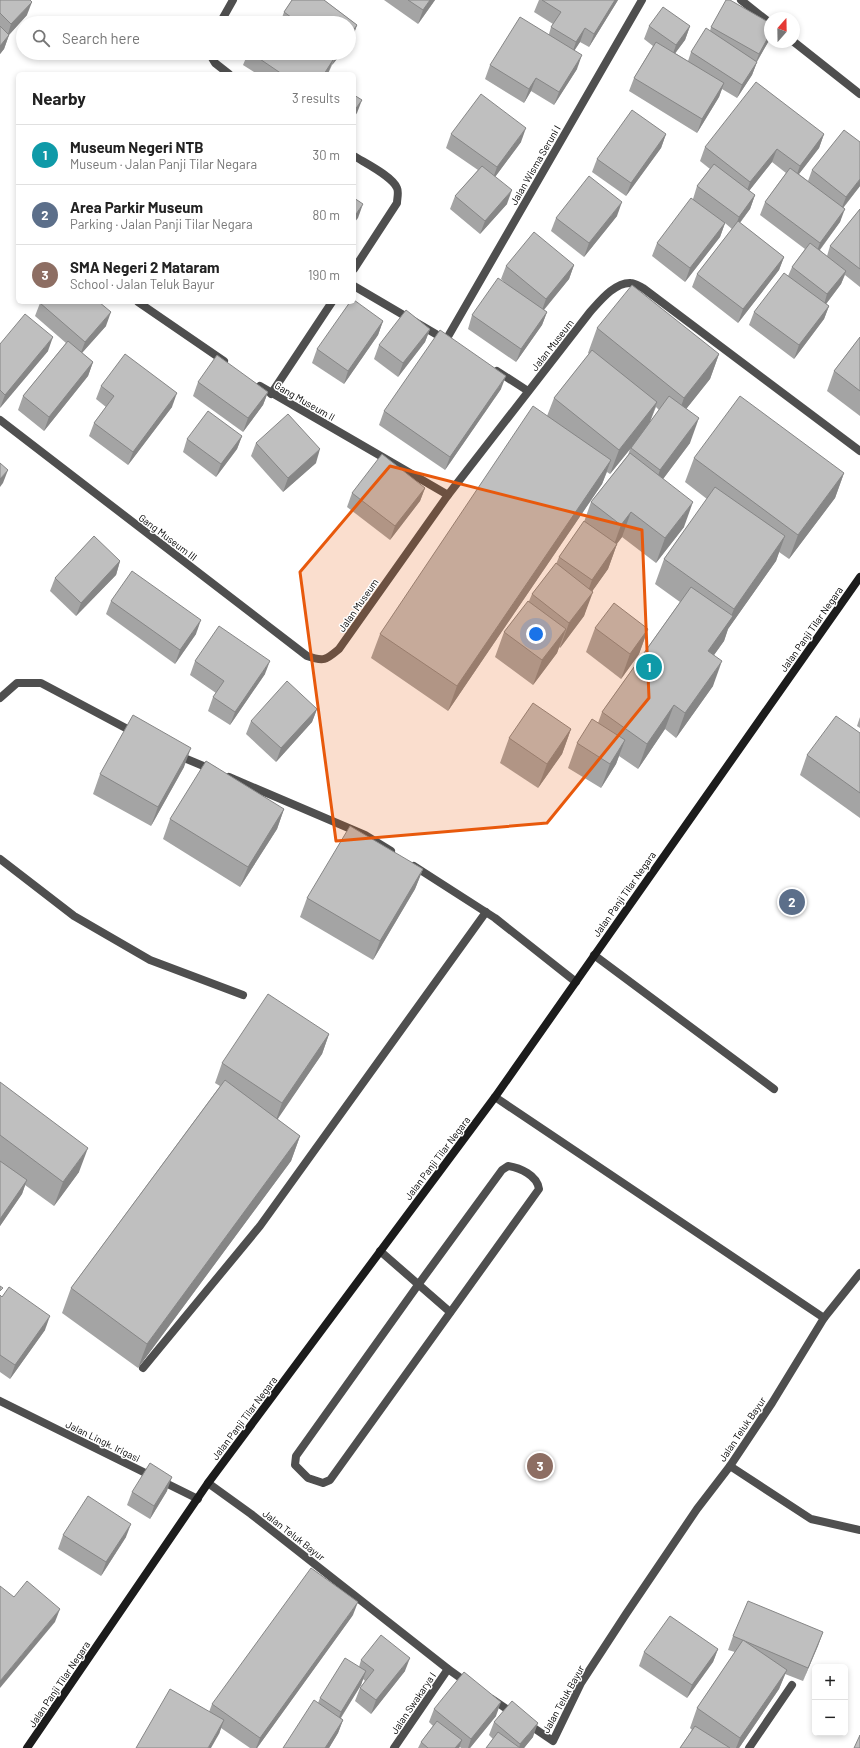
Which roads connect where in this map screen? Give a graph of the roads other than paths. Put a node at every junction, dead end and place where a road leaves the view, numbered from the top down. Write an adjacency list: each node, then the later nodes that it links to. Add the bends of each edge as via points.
1 (233, 0): 4 (street)
2 (642, 0): 12 (street, Jalan Wisma Seruni I, via 449,342)
3 (741, 0): 5 (street)
4 (224, 16)
5 (764, 18)
6 (800, 47): 9 (street)
7 (213, 60): 8 (street)
8 (226, 72)
9 (860, 94)
10 (356, 157): 11 (street, via 389,178 397,187 398,194 397,203)
11 (356, 266)
12 (356, 287)
13 (141, 304): 15 (street)
14 (331, 304): 19 (street)
15 (233, 368)
16 (490, 368): 18 (street)
17 (252, 381): 19 (street, Gang Museum II)
18 (528, 391): 21 (street, Jalan Museum, via 608,291 631,283 643,288); 22 (street, Jalan Museum)
19 (271, 394): 22 (street, Gang Museum II)
20 (0, 420): 24 (street, Gang Museum III, via 307,656 319,660)
21 (860, 451)
22 (448, 495): 24 (street, Jalan Museum, via 339,649)
23 (860, 577): 30 (main road, Jalan Panji Tilar Negara)
24 (328, 658)
25 (0, 698): 26 (street, via 17,683 41,683)
26 (141, 736)
27 (169, 751): 29 (street, via 365,835)
28 (0, 859): 32 (street, via 74,916 150,960)
29 (486, 912): 31 (street); 40 (street, via 260,1226)
30 (594, 954): 31 (main road, Jalan Panji Tilar Negara); 33 (street)
31 (576, 982): 34 (main road, Jalan Panji Tilar Negara)
32 (243, 995)
33 (774, 1089)
34 (495, 1097): 35 (main road, Jalan Panji Tilar Negara); 39 (street)
35 (380, 1251): 37 (street); 43 (main road, Jalan Panji Tilar Negara)
36 (860, 1273): 39 (street, Jalan Teluk Bayur)
37 (418, 1285): 38 (street); 38 (street, via 502,1170 508,1166 520,1168 529,1175 538,1184 539,1189); 38 (street, via 296,1456 295,1465 308,1478 323,1483 330,1480)
38 (450, 1312)
39 (824, 1318): 42 (street, Jalan Teluk Bayur)
40 (143, 1368)
41 (0, 1401): 44 (street, Jalan Lingk. Irigasi)
42 (730, 1466): 45 (street, via 811,1519); 50 (street, Jalan Teluk Bayur, via 693,1515 585,1677)
43 (208, 1483): 44 (main road, Jalan Panji Tilar Negara); 46 (street, Jalan Teluk Bayur)
44 (198, 1498): 51 (main road, Jalan Panji Tilar Negara)
45 (860, 1530)
46 (448, 1669): 48 (street, Jalan Teluk Bayur); 52 (street, Jalan Swakarya I)
47 (792, 1685): 53 (street)
48 (474, 1687)
49 (488, 1696): 50 (street, Jalan Teluk Bayur)
50 (551, 1745)
51 (27, 1748)
52 (394, 1748)
53 (749, 1748)

